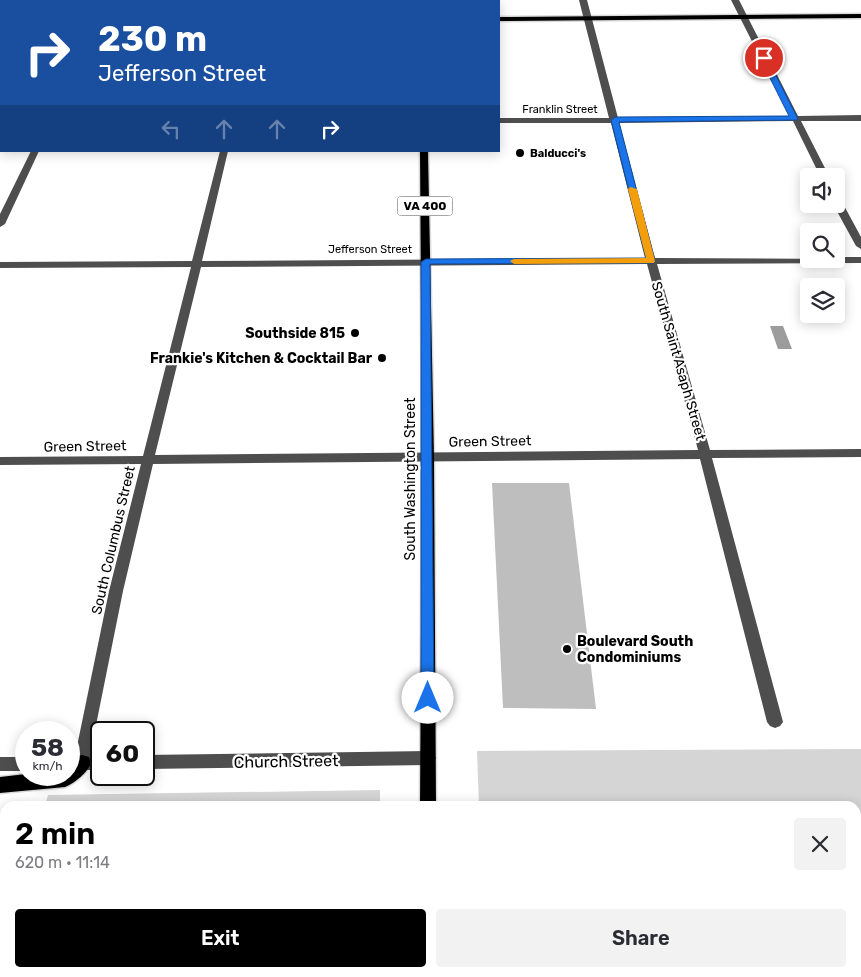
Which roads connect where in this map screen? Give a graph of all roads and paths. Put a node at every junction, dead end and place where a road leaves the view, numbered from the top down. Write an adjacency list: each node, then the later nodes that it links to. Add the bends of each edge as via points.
1 (583, 0): 5 (street, South Saint Asaph Street)
2 (735, 0): 4 (street)
3 (861, 16): 4 (main road)
4 (744, 17): 5 (main road); 8 (street)
5 (588, 18): 6 (main road); 9 (street, South Saint Asaph Street)
6 (500, 19)
7 (861, 118): 8 (street, Franklin Street)
8 (794, 119): 9 (street, Franklin Street); 14 (street)
9 (615, 120): 10 (street, Franklin Street); 19 (street, South Saint Asaph Street)
10 (500, 121)
11 (35, 152): 16 (street)
12 (224, 152): 21 (street, South Columbus Street)
13 (424, 152): 20 (main road, South Washington Street / VA 400)
14 (820, 168)
15 (843, 213): 17 (street)
16 (0, 224)
17 (861, 246)
18 (861, 260): 19 (street, Jefferson Street)
19 (651, 261): 20 (street, Jefferson Street); 24 (street, South Saint Asaph Street)
20 (426, 262): 21 (street, Jefferson Street); 25 (main road, South Washington Street / VA 400)
21 (197, 263): 22 (street, Jefferson Street); 26 (street, South Columbus Street)
22 (0, 265)
23 (861, 453): 24 (street, Green Street)
24 (705, 454): 25 (street, Green Street); 28 (street, South Saint Asaph Street)
25 (428, 457): 26 (street, Green Street); 30 (main road, South Washington Street / VA 400)
26 (147, 460): 27 (street, Green Street); 29 (street, South Columbus Street)
27 (0, 461)
28 (775, 722)
29 (80, 750)
30 (428, 758): 31 (street, Church Street); 36 (main road, South Washington Street / VA 400)
31 (155, 762)
32 (0, 764): 33 (street)
33 (15, 764)
34 (15, 783): 35 (highway)
35 (0, 784)
36 (428, 801)

